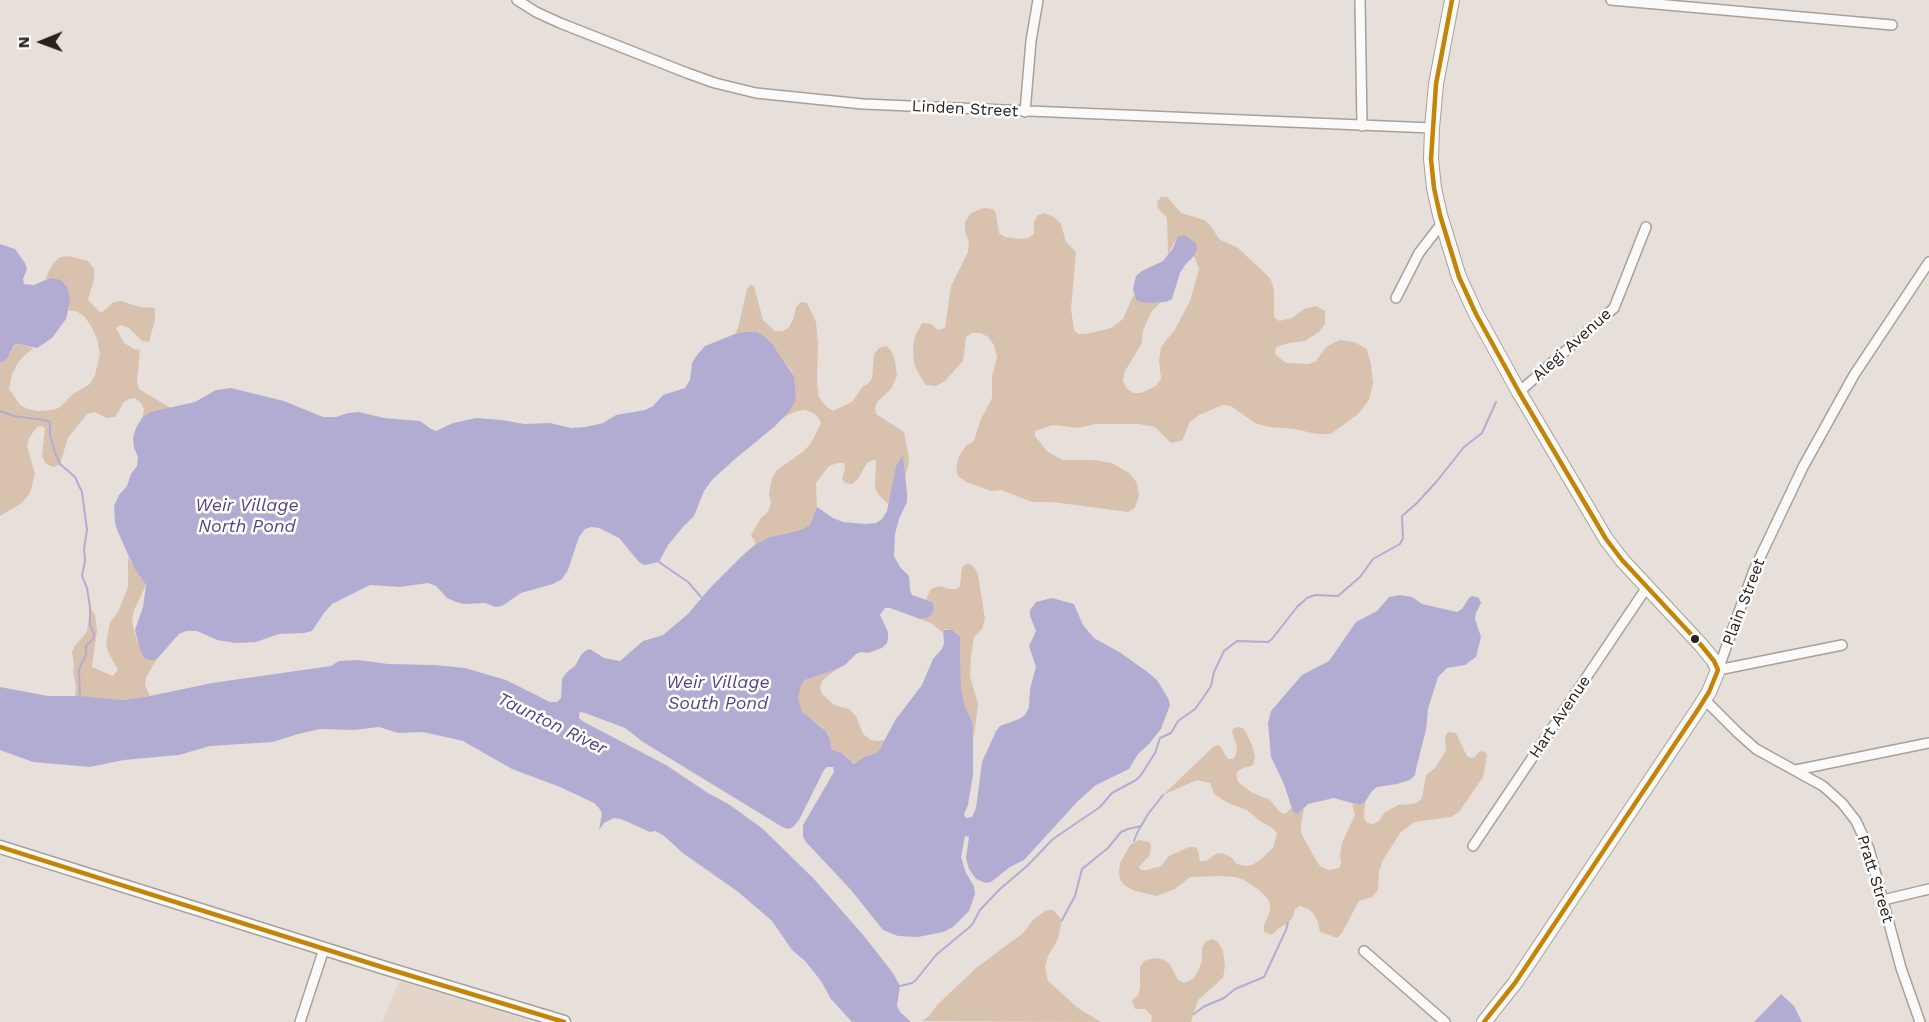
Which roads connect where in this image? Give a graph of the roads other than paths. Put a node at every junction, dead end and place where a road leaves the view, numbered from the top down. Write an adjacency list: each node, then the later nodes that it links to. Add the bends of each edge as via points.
1 (517, 0): 7 (street, Linden Street, via 582,31 740,90 863,104)
2 (1038, 0): 7 (street)
3 (1360, 0): 8 (street)
4 (1452, 0): 9 (main road)
5 (1611, 0): 6 (street)
6 (1892, 26)
7 (1025, 112): 8 (street, Linden Street)
8 (1362, 126): 9 (street, Linden Street)
9 (1432, 129): 10 (main road, via 1432,173)
10 (1442, 223): 13 (street, via 1419,253); 14 (main road, via 1472,307)
11 (1646, 227): 14 (street, Alegi Avenue, via 1614,308)
12 (1929, 262): 17 (street, Plain Street, via 1863,360 1803,467 1754,570)
13 (1396, 298)
14 (1519, 392): 15 (main road, via 1606,539)
15 (1647, 587): 17 (main road, via 1714,660); 21 (street, Hart Avenue)
16 (1842, 645): 17 (street)
17 (1718, 670): 18 (main road, Plain Street)
18 (1704, 699): 20 (street, Pratt Street, via 1751,745); 30 (main road, Plain Street, via 1515,983)
19 (1929, 743): 20 (street)
20 (1796, 770): 24 (street, Pratt Street, via 1830,791 1856,821 1869,849)
21 (1473, 846)
22 (0, 847): 25 (street)
23 (1929, 889): 24 (street)
24 (1883, 900): 31 (street, Pratt Street)
25 (324, 949): 27 (street); 28 (street)
26 (1364, 951): 29 (street)
27 (300, 1022)
28 (564, 1022)
29 (1445, 1022)
30 (1484, 1022)
31 (1920, 1022)

